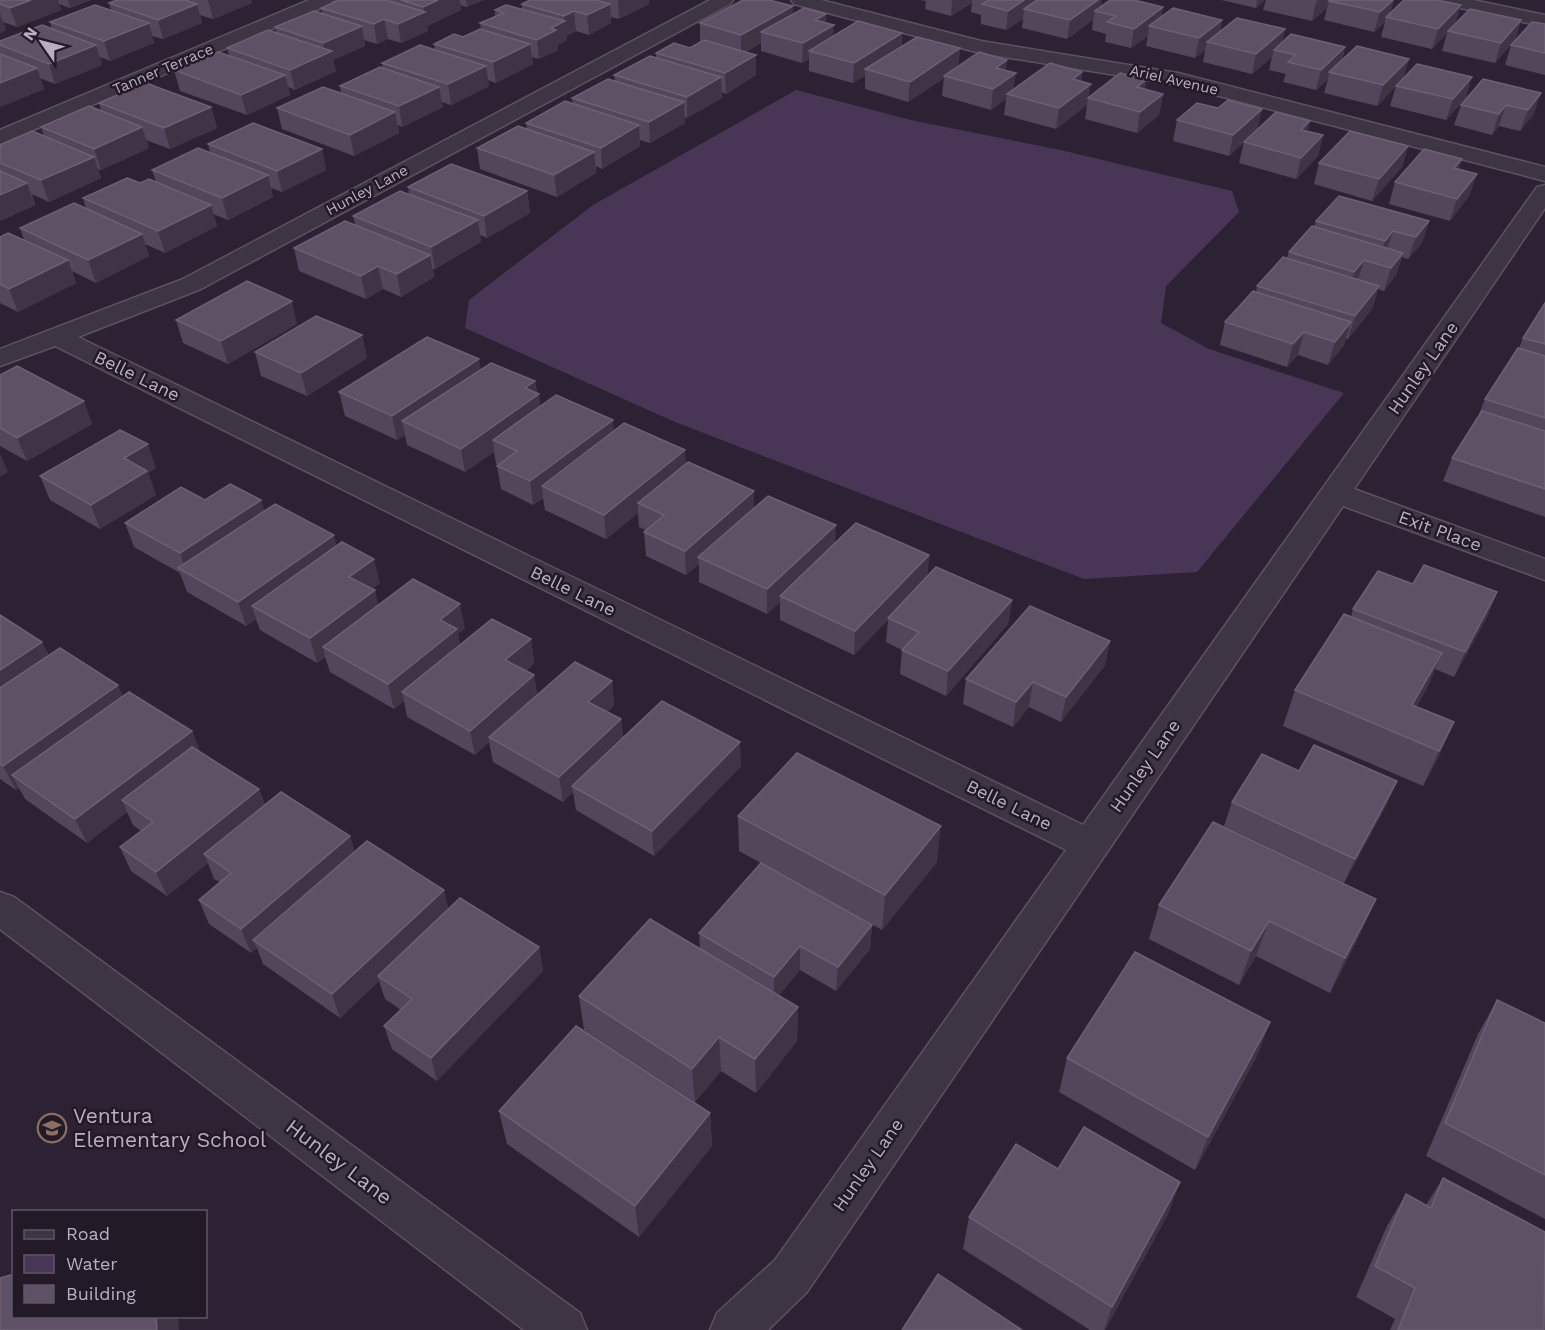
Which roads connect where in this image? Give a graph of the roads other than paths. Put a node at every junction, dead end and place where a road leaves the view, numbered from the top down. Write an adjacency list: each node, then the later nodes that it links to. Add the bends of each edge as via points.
1 (325, 0): 6 (street, Tanner Terrace)
2 (724, 0): 9 (street, Hunley Lane, via 192,284)
3 (800, 0): 7 (street, Ariel Avenue, via 980,47 1178,80)
4 (1447, 0): 5 (street)
5 (1545, 21)
6 (0, 138)
7 (1545, 174)
8 (1545, 192): 11 (street, Hunley Lane)
9 (56, 336): 10 (street, Hunley Lane); 13 (street, Belle Lane)
10 (0, 358)
11 (1336, 493): 12 (street, Exit Place); 13 (street, Hunley Lane)
12 (1545, 570)
13 (1090, 845): 16 (street, Hunley Lane, via 791,1276)
14 (0, 908): 15 (street, Hunley Lane)
15 (563, 1330)
16 (734, 1330)

